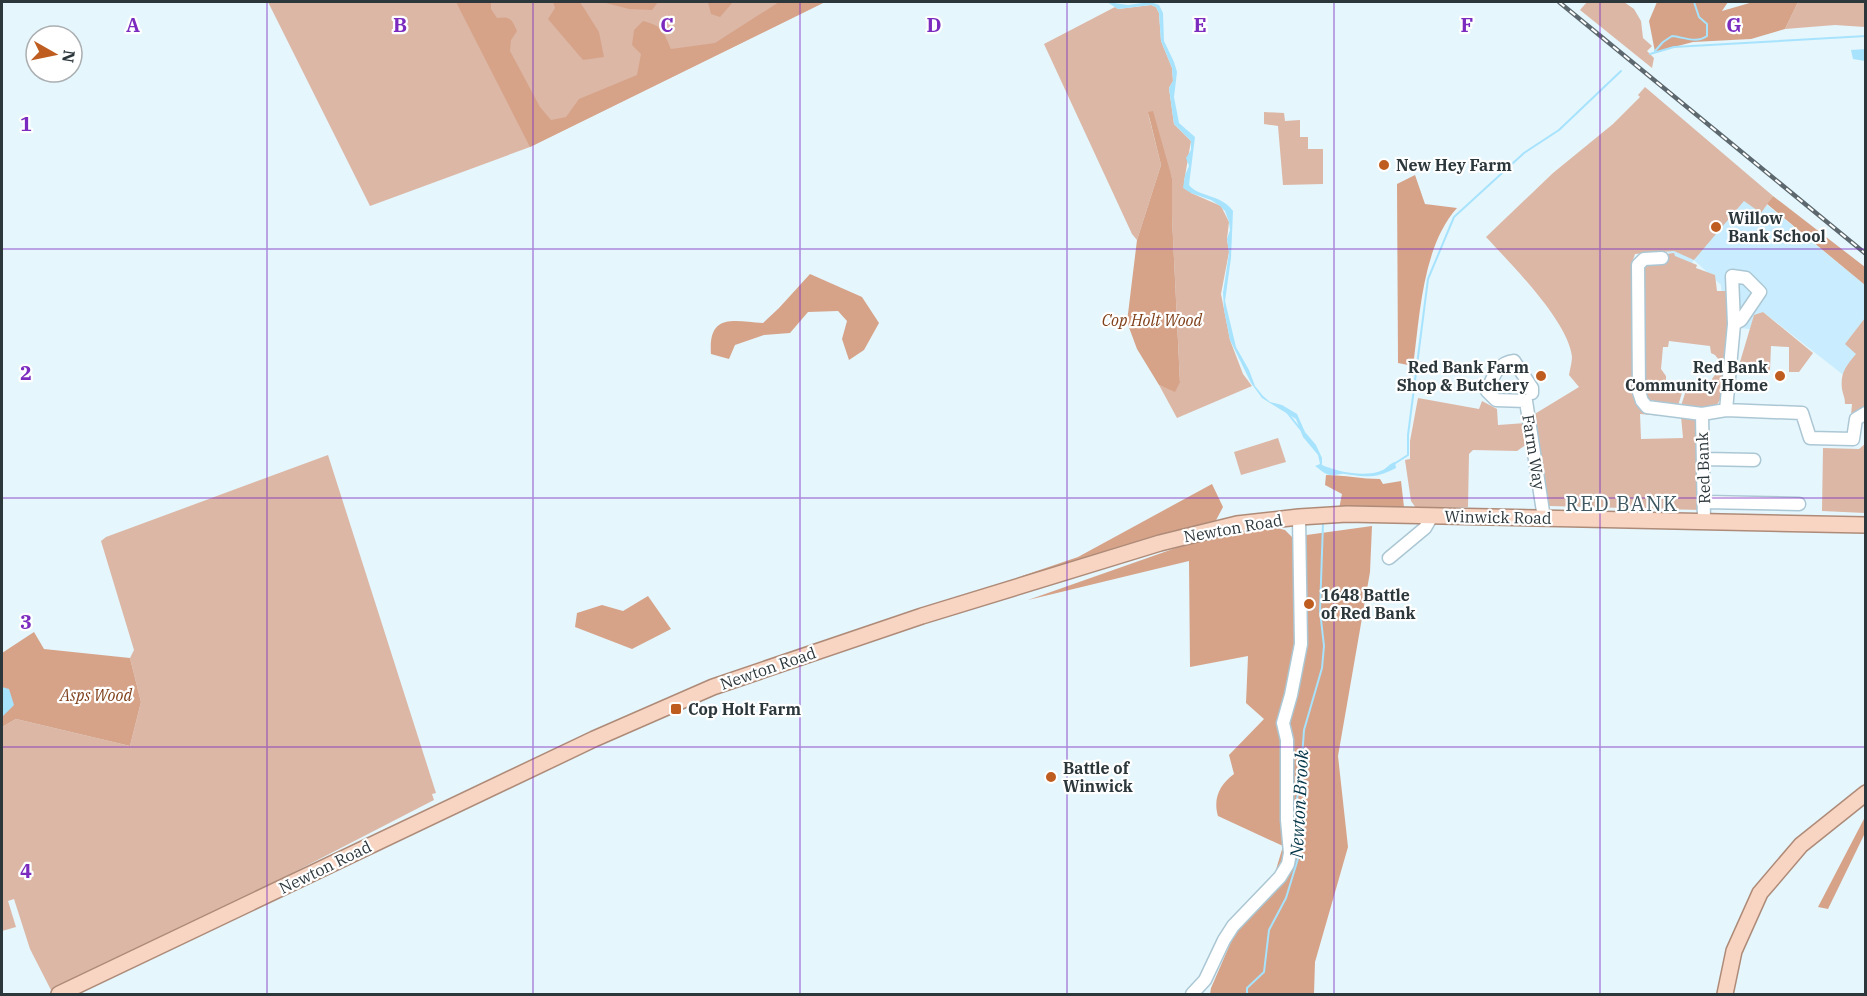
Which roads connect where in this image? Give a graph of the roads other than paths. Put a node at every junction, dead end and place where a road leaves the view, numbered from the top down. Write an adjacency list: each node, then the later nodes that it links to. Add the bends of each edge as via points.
1 (1662, 258): 6 (street, via 1644,260 1638,265 1639,392 1647,407)
2 (1734, 324): 4 (street)
3 (1533, 393): 14 (street, Farm Way, via 1514,361 1500,365 1487,392 1496,400 1526,401)
4 (1726, 410): 5 (street, via 1802,413 1810,438 1853,439 1856,419); 6 (street)
5 (1866, 413)
6 (1702, 414): 7 (street, Red Bank)
7 (1704, 459): 8 (street); 9 (street, Red Bank)
8 (1754, 460)
9 (1705, 502): 10 (street); 15 (street, Red Bank)
10 (1798, 504)
11 (1347, 514): 12 (main road, Winwick Road); 13 (main road, Newton Road)
12 (1432, 516): 14 (main road, Winwick Road); 17 (street, via 1425,528)
13 (1299, 517): 19 (main road, Newton Road, via 1236,524 1160,543 922,616 713,687 594,738); 20 (street, via 1301,644 1283,723 1287,740 1288,864 1233,926 1205,980)
14 (1544, 518): 15 (main road, Winwick Road)
15 (1704, 521): 16 (main road, Winwick Road)
16 (1866, 525)
17 (1389, 558)
18 (1866, 793): 21 (main road, via 1802,845 1761,893 1734,951)
19 (59, 994)
20 (1192, 994)
21 (1725, 994)

